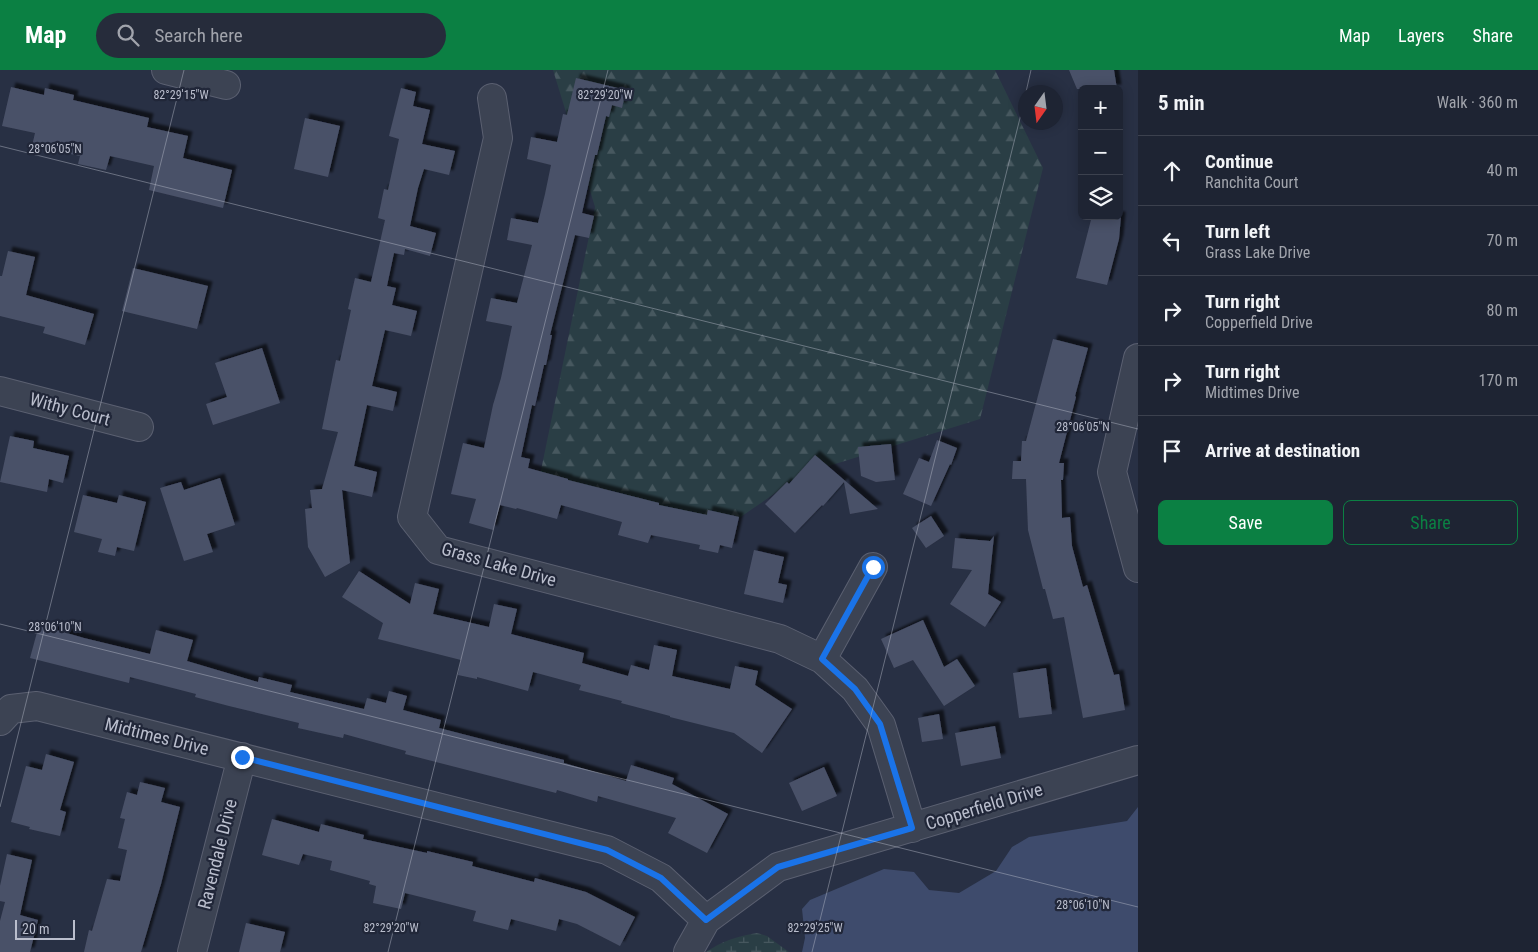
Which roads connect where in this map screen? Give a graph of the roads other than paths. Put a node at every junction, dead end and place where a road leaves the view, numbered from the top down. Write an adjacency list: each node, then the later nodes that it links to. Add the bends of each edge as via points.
1 (166, 70): 2 (street)
2 (226, 85)
3 (492, 98): 9 (street, Grass Lake Drive, via 498,138 412,517 438,550 780,638)
4 (1138, 358): 8 (street, via 1112,472)
5 (0, 391): 6 (street, Withy Court)
6 (139, 427)
7 (873, 567): 9 (street)
8 (1138, 568)
9 (822, 659): 13 (street, Grass Lake Drive, via 855,689 880,724)
10 (0, 722): 11 (street, Midtimes Drive, via 11,709 37,706)
11 (242, 757): 14 (street, Midtimes Drive, via 607,850 661,878); 15 (street, Ravendale Drive)
12 (1138, 760): 13 (street, Copperfield Drive)
13 (912, 828): 14 (street, Copperfield Drive, via 778,867)
14 (706, 920): 16 (street, Copperfield Drive)
15 (192, 952)
16 (688, 952)

